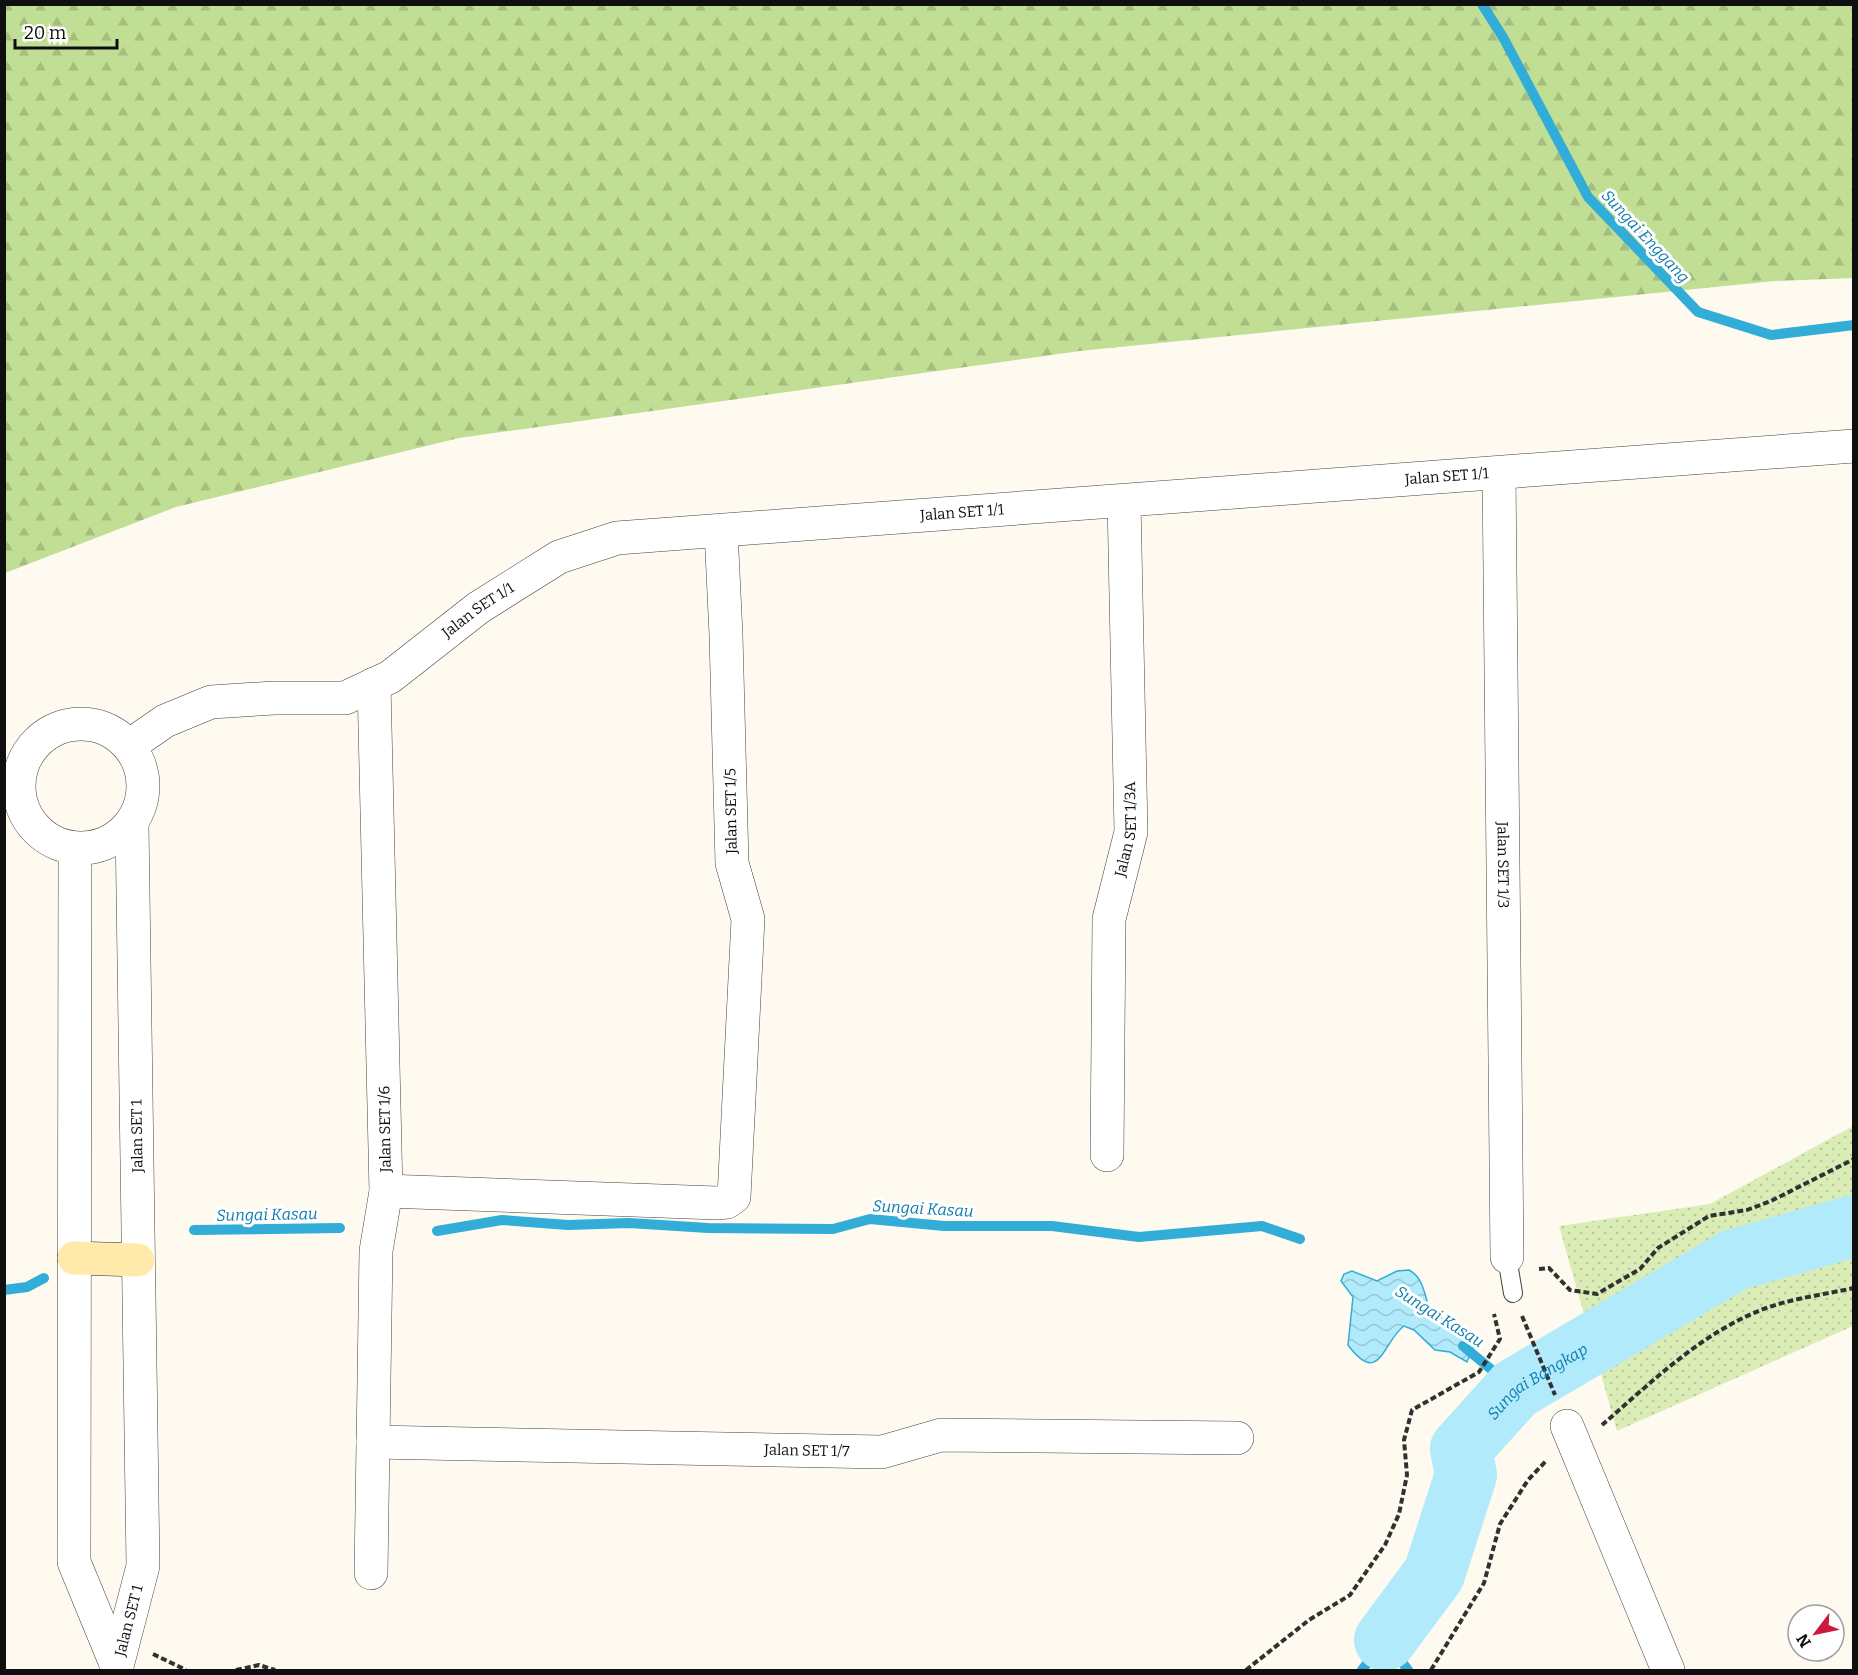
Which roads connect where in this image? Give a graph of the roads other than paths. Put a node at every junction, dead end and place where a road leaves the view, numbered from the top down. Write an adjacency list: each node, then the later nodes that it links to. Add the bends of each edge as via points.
1 (1854, 446): 2 (street, Jalan SET 1/1)
2 (1499, 472): 3 (street, Jalan SET 1/1); 14 (street, Jalan SET 1/3)
3 (1124, 501): 4 (street, Jalan SET 1/1); 10 (street, Jalan SET 1/3A, via 1131,832 1109,919)
4 (721, 531): 5 (street, Jalan SET 1/1, via 617,538 559,557 478,608 390,677); 11 (street, Jalan SET 1/5, via 732,863 748,920 734,1197 717,1203)
5 (374, 684): 6 (street, Jalan SET 1/1, via 345,698 211,702 165,721); 11 (street, Jalan SET 1/6)
6 (129, 746): 7 (street, via 96,725 76,723 56,728 40,738 27,754 20,772); 8 (street, via 140,764 144,784 142,805)
7 (14, 816): 9 (street, via 54,842)
8 (132, 824): 9 (street, via 107,844); 13 (street, Jalan SET 1)
9 (75, 849): 12 (street, Jalan SET 1)
10 (1107, 1155)
11 (386, 1191): 18 (street, Jalan SET 1/6, via 376,1251)
12 (74, 1258): 13 (street); 20 (street, Jalan SET 1, via 74,1562)
13 (138, 1260): 20 (street, Jalan SET 1, via 143,1566)
14 (1508, 1264): 15 (lane)
15 (1513, 1293)
16 (1568, 1426): 21 (street)
17 (1237, 1438): 18 (street, Jalan SET 1/7, via 941,1435 882,1452)
18 (373, 1442): 19 (street, Jalan SET 1/6)
19 (371, 1573)
20 (116, 1667)
21 (1668, 1671)

